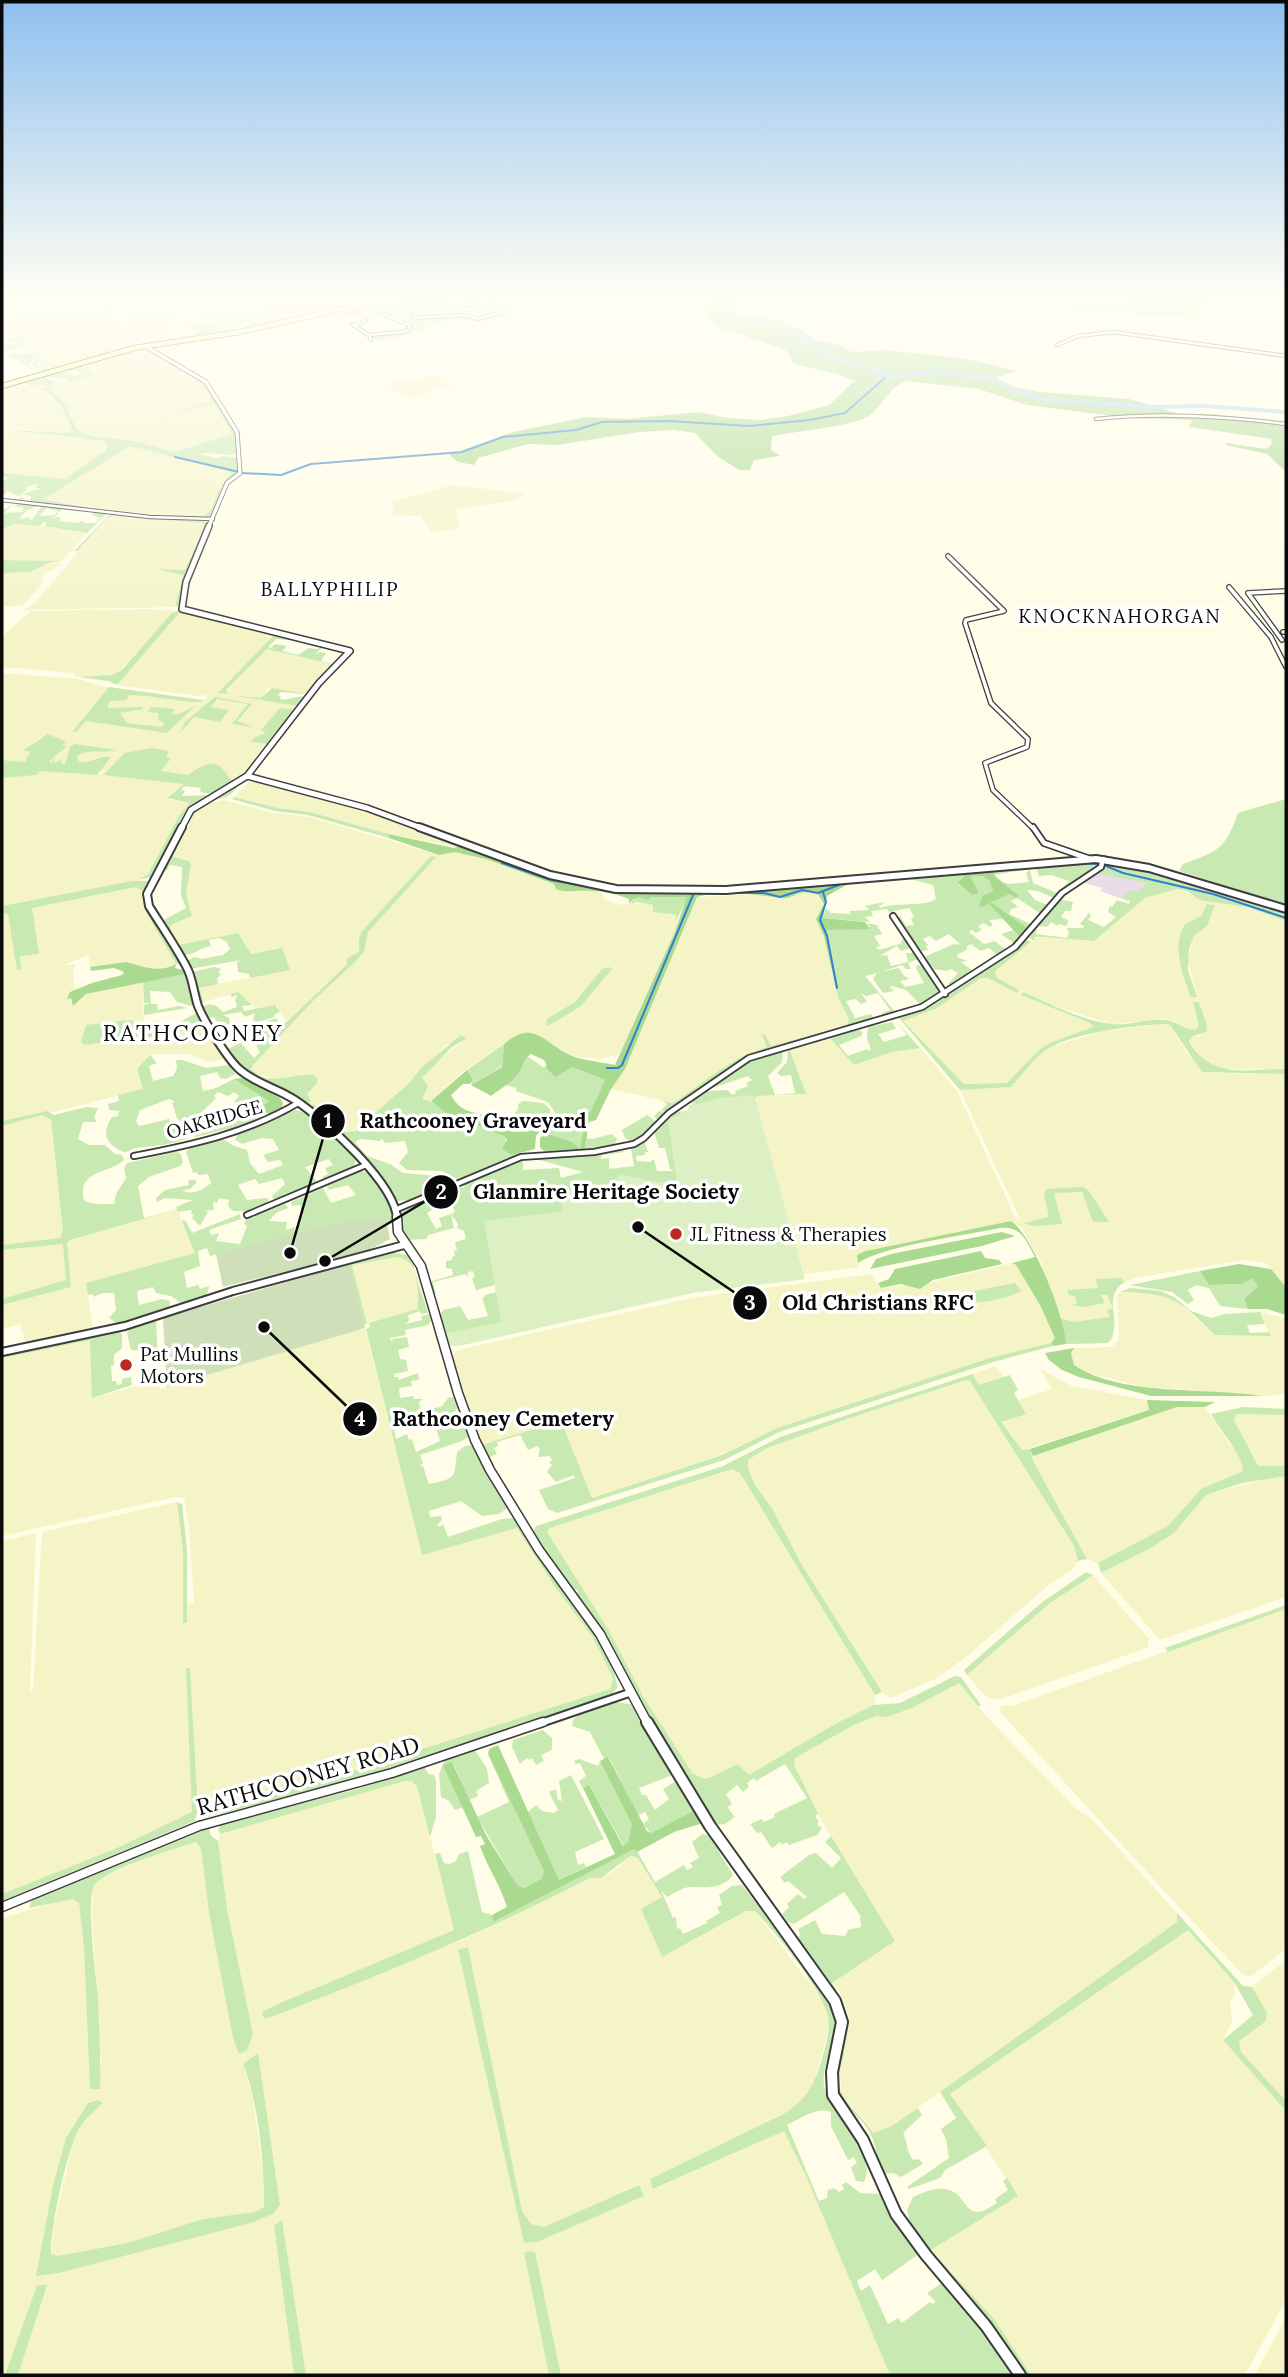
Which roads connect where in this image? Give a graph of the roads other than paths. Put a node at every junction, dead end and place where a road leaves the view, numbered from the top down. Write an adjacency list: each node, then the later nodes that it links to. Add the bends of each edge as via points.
1 (220, 406): 5 (street, via 237,432 241,470 225,486)
2 (1096, 419): 3 (street, via 1207,415)
3 (1286, 424)
4 (2, 499): 5 (street, via 150,517)
5 (213, 519): 11 (street, via 186,582 182,609 350,651 319,683)
6 (948, 556): 12 (street, via 1004,611 965,622 991,703 1028,739 1027,747 985,763 993,790 1030,823 1044,843)
7 (1229, 587): 10 (street, via 1271,637)
8 (1286, 591): 9 (street, via 1248,593)
9 (1282, 640)
10 (1286, 667)
11 (247, 776): 12 (street, via 379,812 550,875 616,889 734,890); 17 (street, via 191,810 153,879 148,900 189,972 199,1009 232,1060 248,1077)
12 (1090, 859): 13 (street)
13 (1103, 859): 14 (street); 16 (street, via 1101,867 1062,893 1020,943)
14 (1286, 910)
15 (893, 916): 16 (street)
16 (945, 994): 20 (street, via 894,1017 749,1058 634,1144 521,1157)
17 (298, 1103): 18 (street, OAKRIDGE, via 248,1128); 19 (street, via 344,1140)
18 (134, 1156)
19 (366, 1165): 20 (street); 21 (street)
20 (397, 1209): 22 (street, via 398,1233)
21 (247, 1215)
22 (404, 1245): 23 (street, via 117,1328); 24 (street, via 421,1266 478,1445 539,1550 600,1634)
23 (2, 1352)
24 (629, 1693): 25 (street, RATHCOONEY ROAD, via 392,1773 203,1825); 26 (street, via 710,1826 838,2007 842,2022 832,2072 833,2095 863,2140 896,2214)
25 (2, 1907)
26 (1020, 2375)

